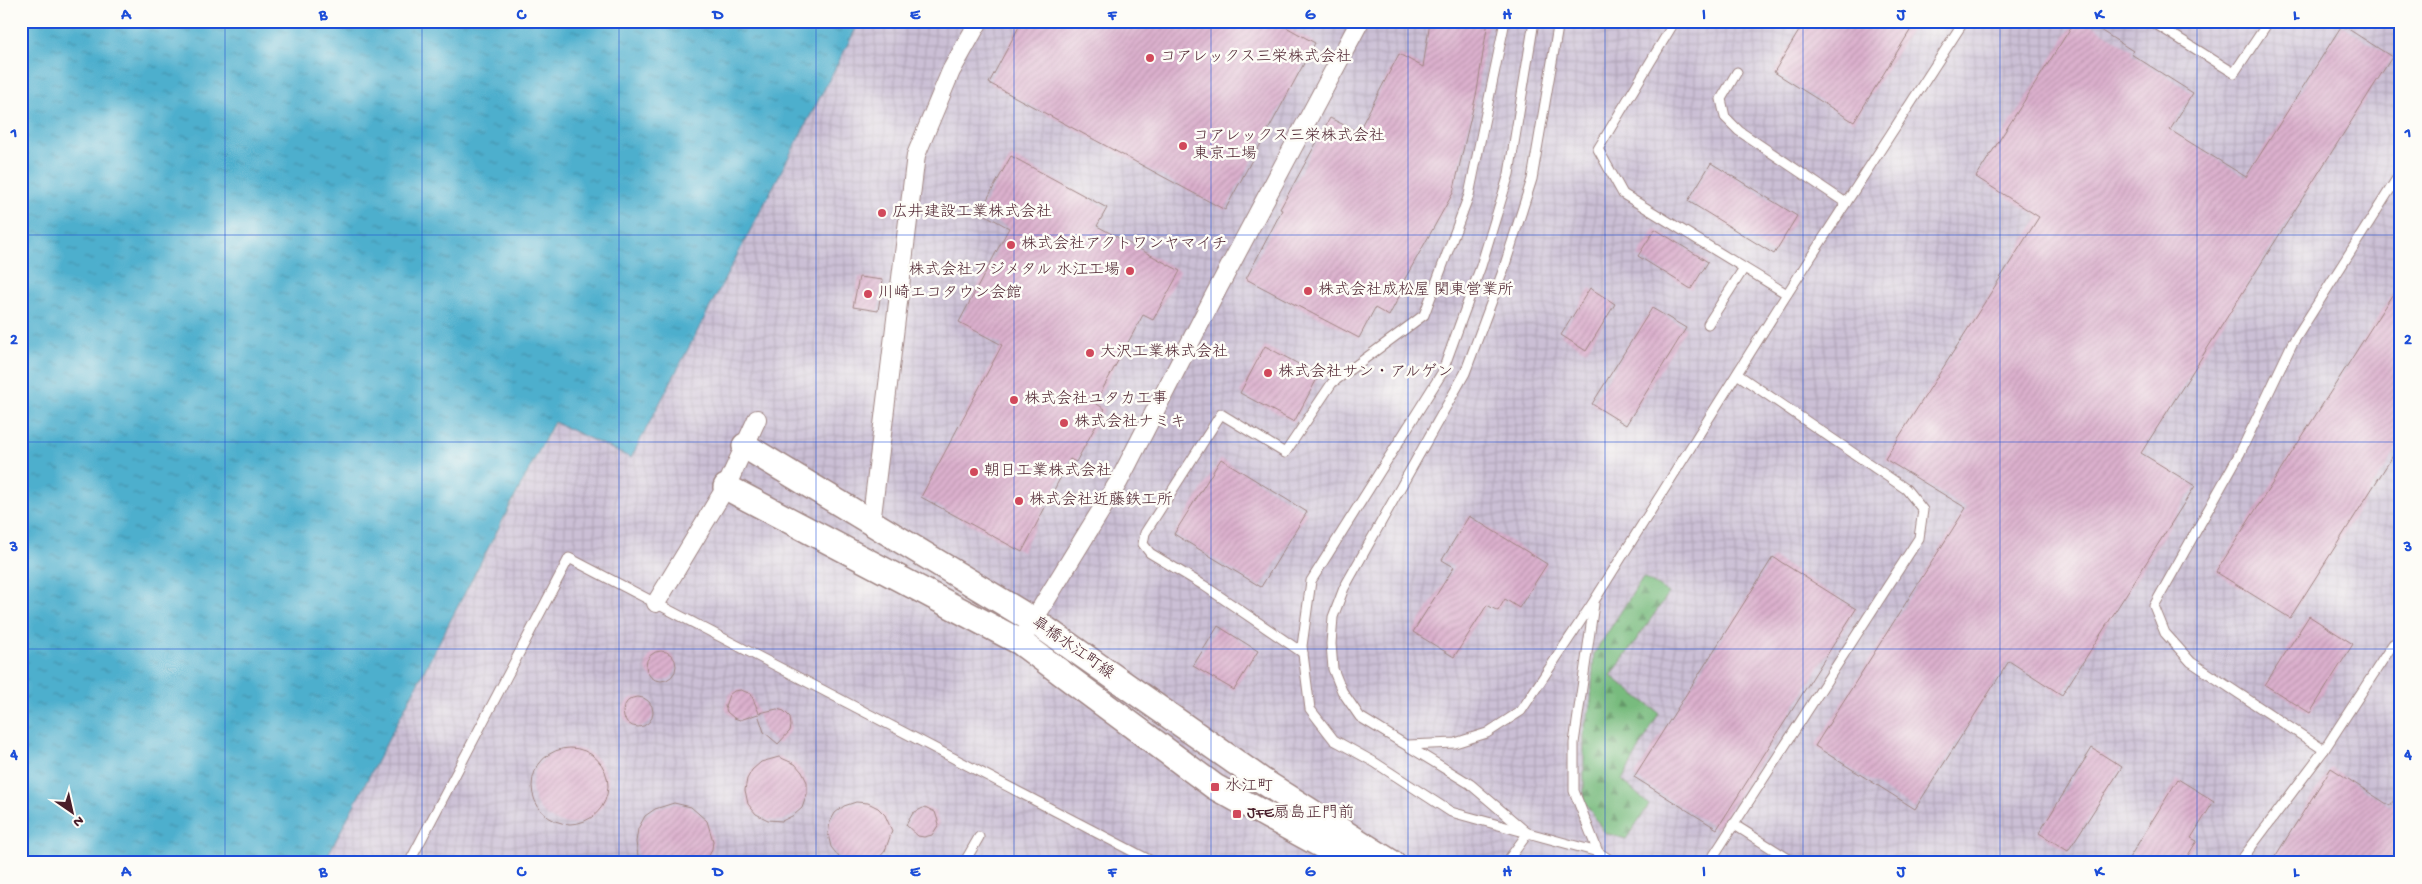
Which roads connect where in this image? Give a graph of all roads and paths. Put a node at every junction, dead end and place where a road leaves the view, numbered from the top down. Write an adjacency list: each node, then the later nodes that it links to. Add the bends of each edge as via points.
1 (979, 21): 20 (street, via 951,71 916,155)
2 (1360, 21): 23 (street, via 1214,294 1119,481)
3 (1505, 21): 26 (lane, via 1469,195 1424,315 1332,383 1285,453 1221,414 1145,533 1143,544 1150,553)
4 (1534, 21): 26 (lane, via 1510,174 1442,373 1311,581)
5 (1559, 21): 27 (lane, via 1532,179 1503,271 1465,373 1344,588 1333,617 1333,669 1342,691 1360,717)
6 (1675, 21): 13 (lane, via 1598,149 1623,194)
7 (1964, 21): 12 (lane)
8 (2151, 21): 9 (lane, via 2234,73)
9 (2269, 21)
10 (1736, 72): 12 (lane, via 1721,98 1725,117 1740,131)
11 (2401, 172): 28 (lane, via 2292,344 2240,453 2154,606 2165,633 2192,662)
12 (1846, 203): 14 (lane)
13 (1744, 268): 14 (lane); 15 (lane)
14 (1787, 294): 16 (lane)
15 (1708, 324)
16 (1737, 374): 21 (lane); 29 (lane, via 1906,489 1923,510 1919,538)
17 (757, 419): 18 (street)
18 (745, 446): 19 (street); 20 (street, 皐橋水江町線)
19 (726, 487): 22 (street); 25 (street, 皐橋水江町線)
20 (871, 524): 23 (street, 皐橋水江町線)
21 (1594, 601): 27 (lane, via 1521,711 1487,733 1455,743); 32 (lane, via 1574,743 1574,791)
22 (656, 603): 33 (lane, via 569,558); 35 (lane)
23 (1034, 621): 25 (street); 37 (street, 皐橋水江町線, via 1261,780)
24 (2401, 640): 28 (lane, via 2393,644)
25 (1020, 642): 36 (street, 皐橋水江町線, via 1214,787)
26 (1303, 653): 30 (lane, via 1310,709 1334,740 1451,812)
27 (1408, 746): 30 (lane, via 1470,784)
28 (2324, 750): 42 (lane)
29 (1733, 824): 40 (lane); 41 (lane)
30 (1528, 833): 32 (lane); 38 (lane)
31 (979, 837): 34 (lane)
32 (1598, 852): 39 (lane)
33 (410, 863)
34 (964, 863)
35 (1155, 863)
36 (1354, 863)
37 (1392, 863)
38 (1506, 863)
39 (1615, 863)
40 (1709, 863)
41 (1795, 863)
42 (2238, 863)

